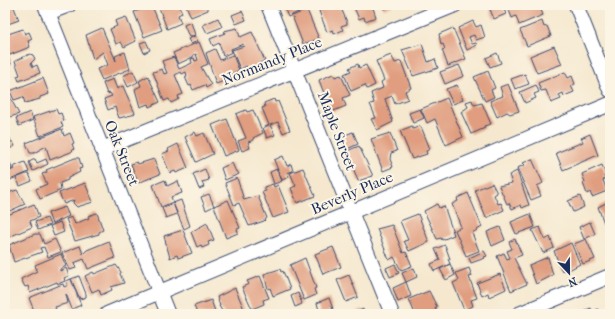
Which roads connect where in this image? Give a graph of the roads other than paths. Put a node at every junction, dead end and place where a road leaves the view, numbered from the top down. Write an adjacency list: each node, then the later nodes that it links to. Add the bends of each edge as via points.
1 (68, 5): 5 (street)
2 (268, 5): 6 (street, Maple Street)
3 (455, 5): 6 (street, Normandy Place)
4 (576, 5): 7 (street)
5 (47, 9): 9 (street, Oak Street)
6 (295, 70): 9 (street, Normandy Place); 10 (street, Maple Street)
7 (610, 90)
8 (610, 104): 10 (street, Beverly Place)
9 (102, 149): 12 (street, Oak Street)
10 (350, 212): 12 (street, Beverly Place); 15 (street, Maple Street)
11 (610, 276): 16 (street)
12 (160, 292): 13 (street, Beverly Place); 14 (street, Oak Street)
13 (107, 314)
14 (168, 314)
15 (392, 314)
16 (519, 314)

